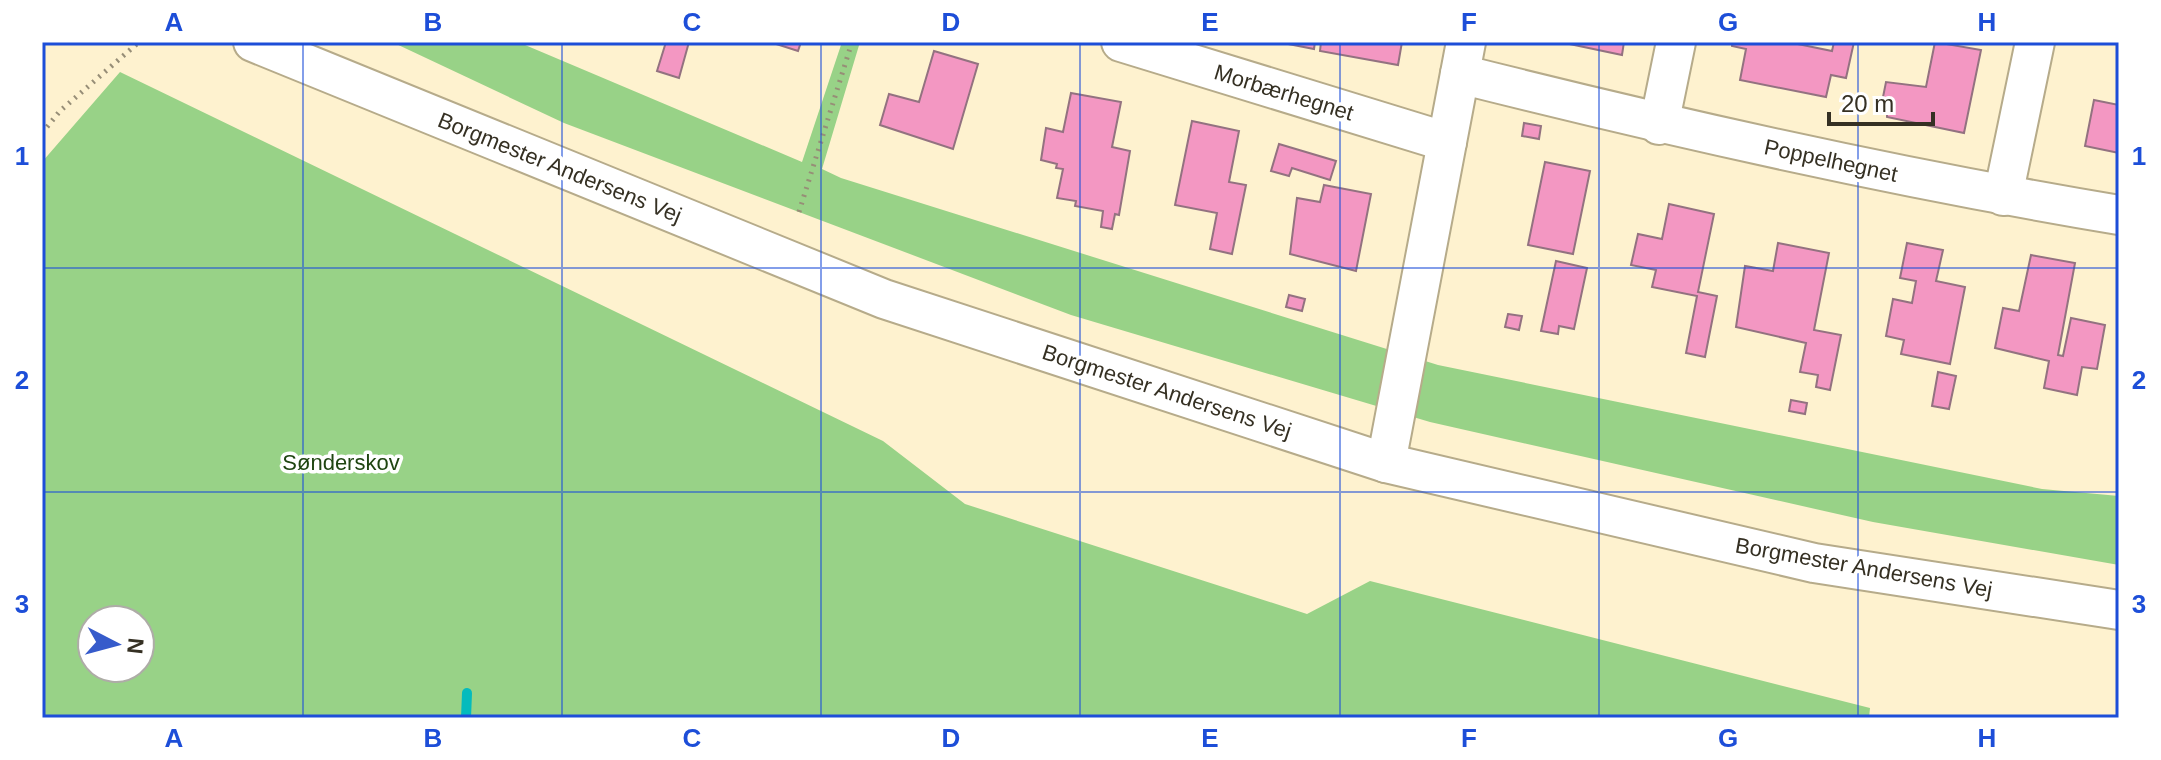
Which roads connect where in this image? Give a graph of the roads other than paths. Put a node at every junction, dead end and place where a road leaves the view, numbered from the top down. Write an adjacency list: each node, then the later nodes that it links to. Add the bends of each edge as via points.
1 (253, 42): 10 (street, Borgmester Andersens Vej, via 884,299)
2 (1121, 42): 7 (street, Morbærhegnet)
3 (1676, 42): 6 (street)
4 (2035, 42): 8 (street)
5 (1463, 58): 6 (street, Poppelhegnet); 7 (street)
6 (1659, 125): 8 (street, Poppelhegnet)
7 (1447, 142): 10 (street)
8 (2003, 196): 9 (street, Poppelhegnet)
9 (2119, 215)
10 (1386, 463): 11 (street, Borgmester Andersens Vej, via 1814,563)
11 (2119, 610)

